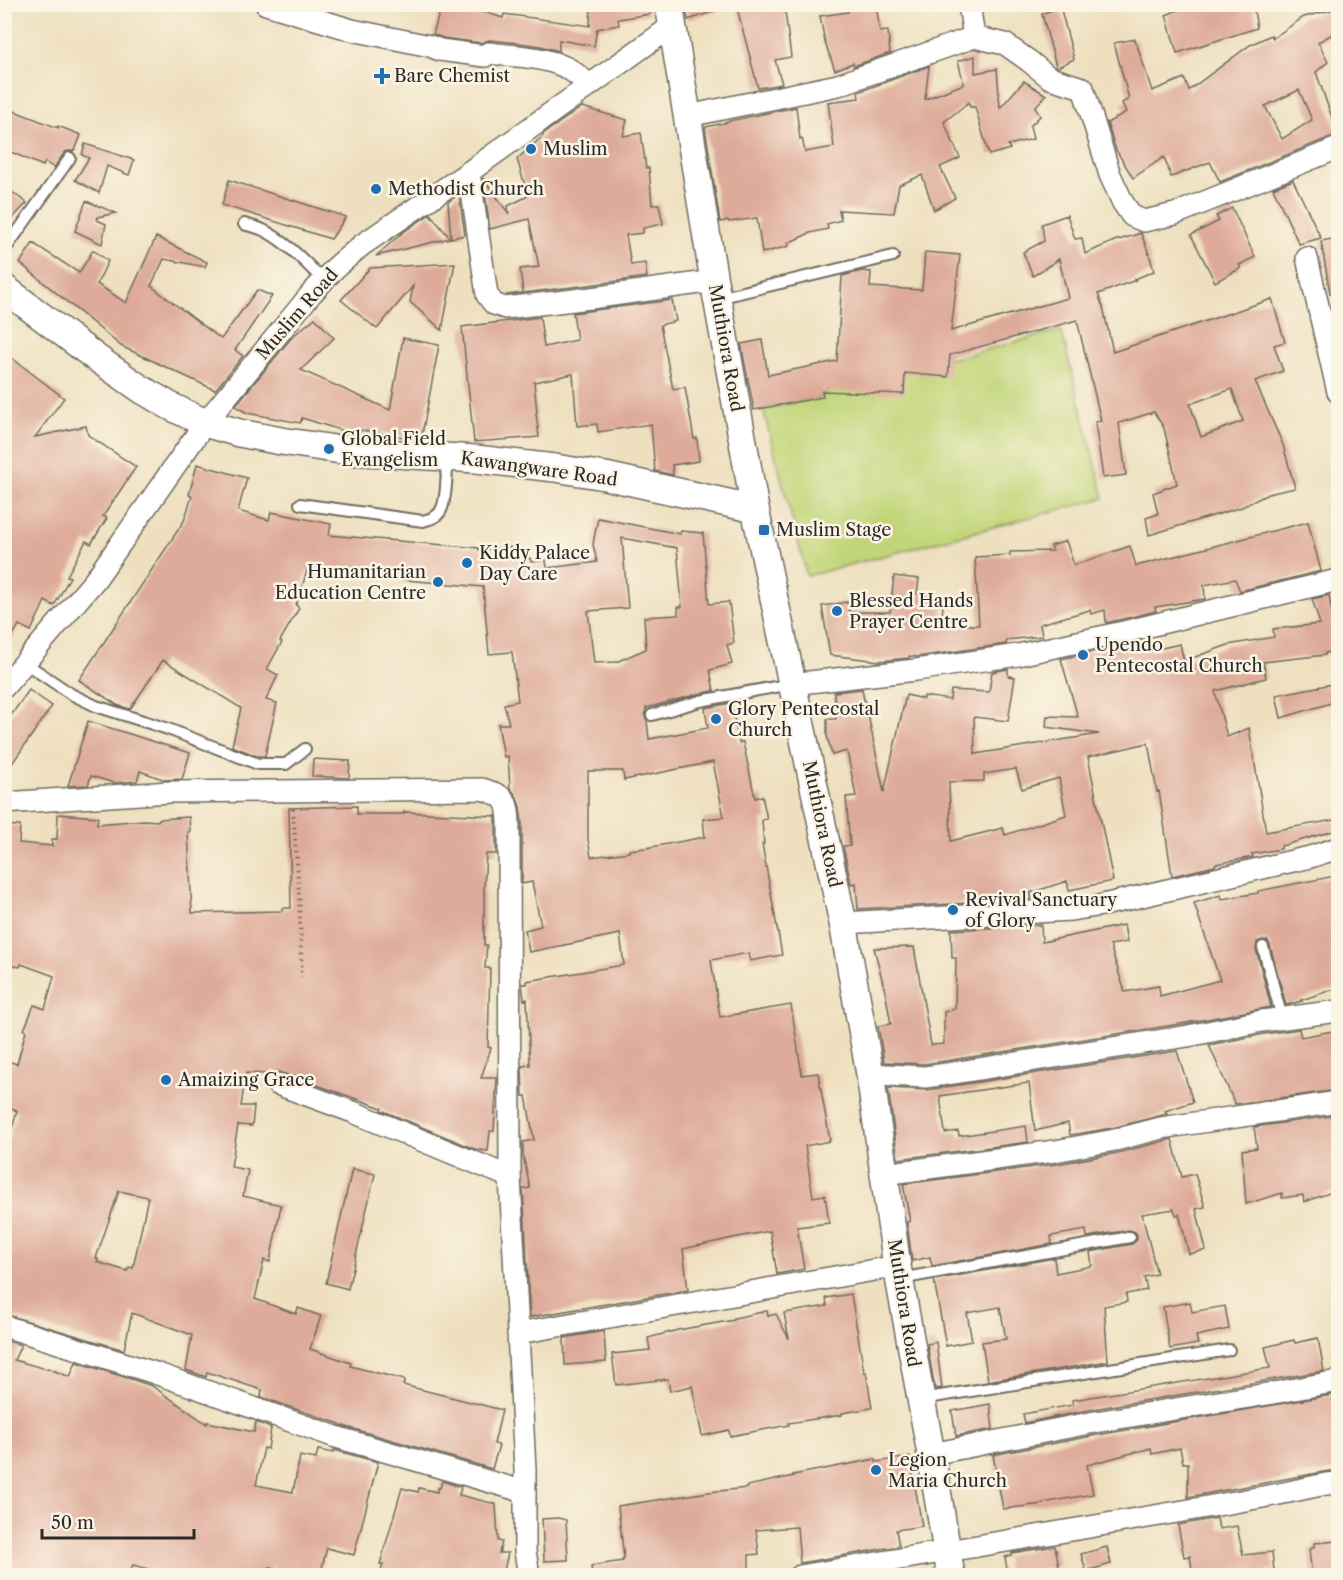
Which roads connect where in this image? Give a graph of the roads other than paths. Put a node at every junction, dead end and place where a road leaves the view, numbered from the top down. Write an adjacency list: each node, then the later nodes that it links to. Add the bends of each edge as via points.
1 (266, 4): 5 (street, via 352,30 440,50 553,63 568,68)
2 (969, 4): 4 (street)
3 (670, 15): 5 (street, Muslim Road); 6 (street, Muthiora Road)
4 (974, 37): 6 (street, via 838,85); 7 (street, via 1005,44 1050,78 1083,88 1110,175 1131,216 1144,221 1175,214)
5 (590, 85): 9 (street, Muslim Road)
6 (688, 116): 16 (street, Muthiora Road)
7 (1338, 148)
8 (70, 158): 11 (lane)
9 (469, 171): 14 (street, Muslim Road, via 362,245); 16 (street, via 487,295 494,304 505,308)
10 (244, 224): 14 (lane, via 276,238)
11 (4, 251)
12 (893, 256): 16 (lane)
13 (1307, 258): 17 (street)
14 (323, 280): 18 (street, Muslim Road)
15 (4, 288): 18 (street, Kawangware Road, via 141,389)
16 (716, 289): 21 (street, Muthiora Road)
17 (1338, 383)
18 (205, 423): 19 (street, Kawangware Road, via 316,447); 23 (street, Muslim Road, via 95,580)
19 (447, 457): 20 (lane, via 443,507 435,517 423,521); 21 (street, Kawangware Road, via 604,476)
20 (300, 504)
21 (755, 509): 24 (street, Muthiora Road)
22 (1338, 580): 24 (street, via 1018,655)
23 (25, 663): 25 (street, Muslim Road); 27 (lane, via 96,706 258,764 285,764)
24 (791, 684): 26 (lane, via 700,701); 30 (street, Muthiora Road)
25 (4, 687)
26 (652, 715)
27 (305, 749)
28 (4, 803): 38 (street, via 170,792 482,789 498,794 508,807 509,823)
29 (1338, 848): 30 (street, via 1071,910)
30 (843, 923): 34 (street, Muthiora Road)
31 (1263, 947): 33 (lane)
32 (1338, 1011): 33 (street)
33 (1282, 1018): 34 (street, via 925,1077)
34 (870, 1074): 37 (street, Muthiora Road)
35 (277, 1084): 38 (street)
36 (1338, 1102): 37 (street, via 1161,1128 1056,1151)
37 (884, 1174): 40 (street, Muthiora Road)
38 (510, 1177): 42 (street)
39 (1130, 1237): 40 (lane)
40 (898, 1273): 42 (street); 45 (street, Muthiora Road)
41 (4, 1326): 48 (street, via 155,1373 336,1437)
42 (519, 1333): 48 (street)
43 (1229, 1350): 45 (lane)
44 (1338, 1381): 46 (street)
45 (920, 1399): 46 (street, Muthiora Road)
46 (931, 1454): 49 (street, Muthiora Road)
47 (1338, 1483): 49 (street, via 1201,1508)
48 (525, 1492): 50 (street)
49 (949, 1563): 51 (street)
50 (529, 1575)
51 (800, 1575)

